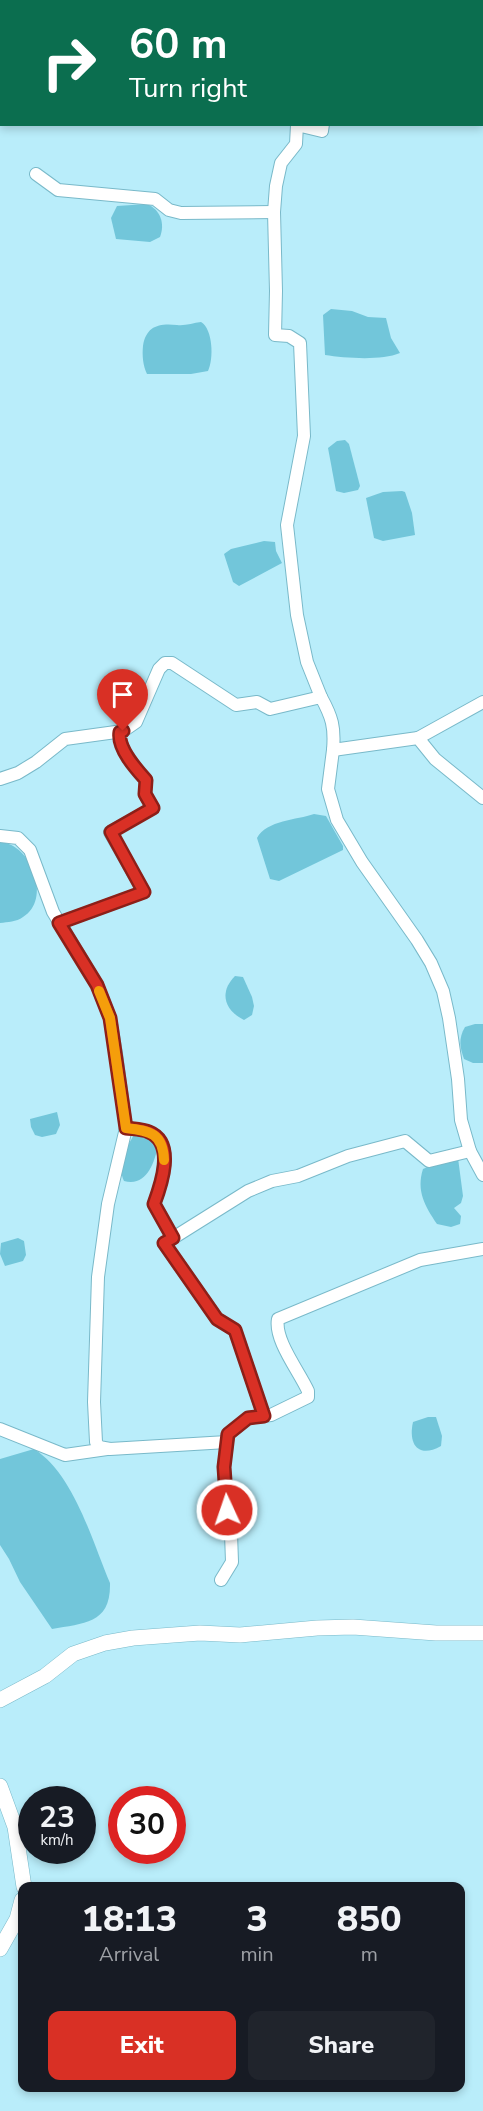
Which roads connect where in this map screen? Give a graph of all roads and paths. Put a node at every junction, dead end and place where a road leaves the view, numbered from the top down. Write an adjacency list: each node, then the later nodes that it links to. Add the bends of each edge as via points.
1 (297, 126): 5 (street, via 296,144 281,163)
2 (301, 126): 3 (street, via 322,131)
3 (323, 126)
4 (36, 174): 5 (street, via 58,190 154,199 181,213)
5 (274, 212): 6 (street, via 275,336 289,336 300,343 304,435 287,525 290,557 307,663)
6 (321, 697): 8 (street, via 270,709 257,702 236,705 172,663 165,663 136,722); 10 (street, via 332,716)
7 (483, 702): 9 (street)
8 (120, 732): 11 (street, via 64,740 18,773); 14 (street, via 123,747 146,780 145,794 153,808 111,832 144,892)
9 (418, 738): 10 (street); 12 (street, via 435,759)
10 (333, 750): 16 (street, via 328,789 338,820 362,862 417,940 443,991 461,1120)
11 (0, 779)
12 (483, 798)
13 (0, 836): 14 (street, via 18,838 30,850)
14 (59, 923): 15 (street, via 97,985 110,1018)
15 (126, 1128): 18 (street, via 148,1131 163,1147 164,1173 154,1204); 23 (street, via 108,1204 98,1277 96,1442 99,1447)
16 (470, 1151): 17 (street); 18 (street, via 429,1161 405,1141 348,1156 248,1191)
17 (483, 1175)
18 (173, 1238): 20 (street, via 164,1243 217,1319 235,1330)
19 (483, 1249): 20 (street, via 420,1260 278,1319 277,1328 308,1397)
20 (264, 1416): 22 (street, via 248,1418 228,1434)
21 (0, 1429): 23 (street, via 65,1455)
22 (227, 1443): 23 (street); 24 (street, via 224,1467 232,1562)
23 (110, 1449)
24 (222, 1580)
25 (483, 1633): 26 (main road, via 353,1627 133,1638 73,1654 45,1676)
26 (0, 1700)
27 (0, 1786): 28 (main road, via 15,1827)
28 (23, 1882)
29 (18, 1914): 30 (main road)
30 (0, 1949)

